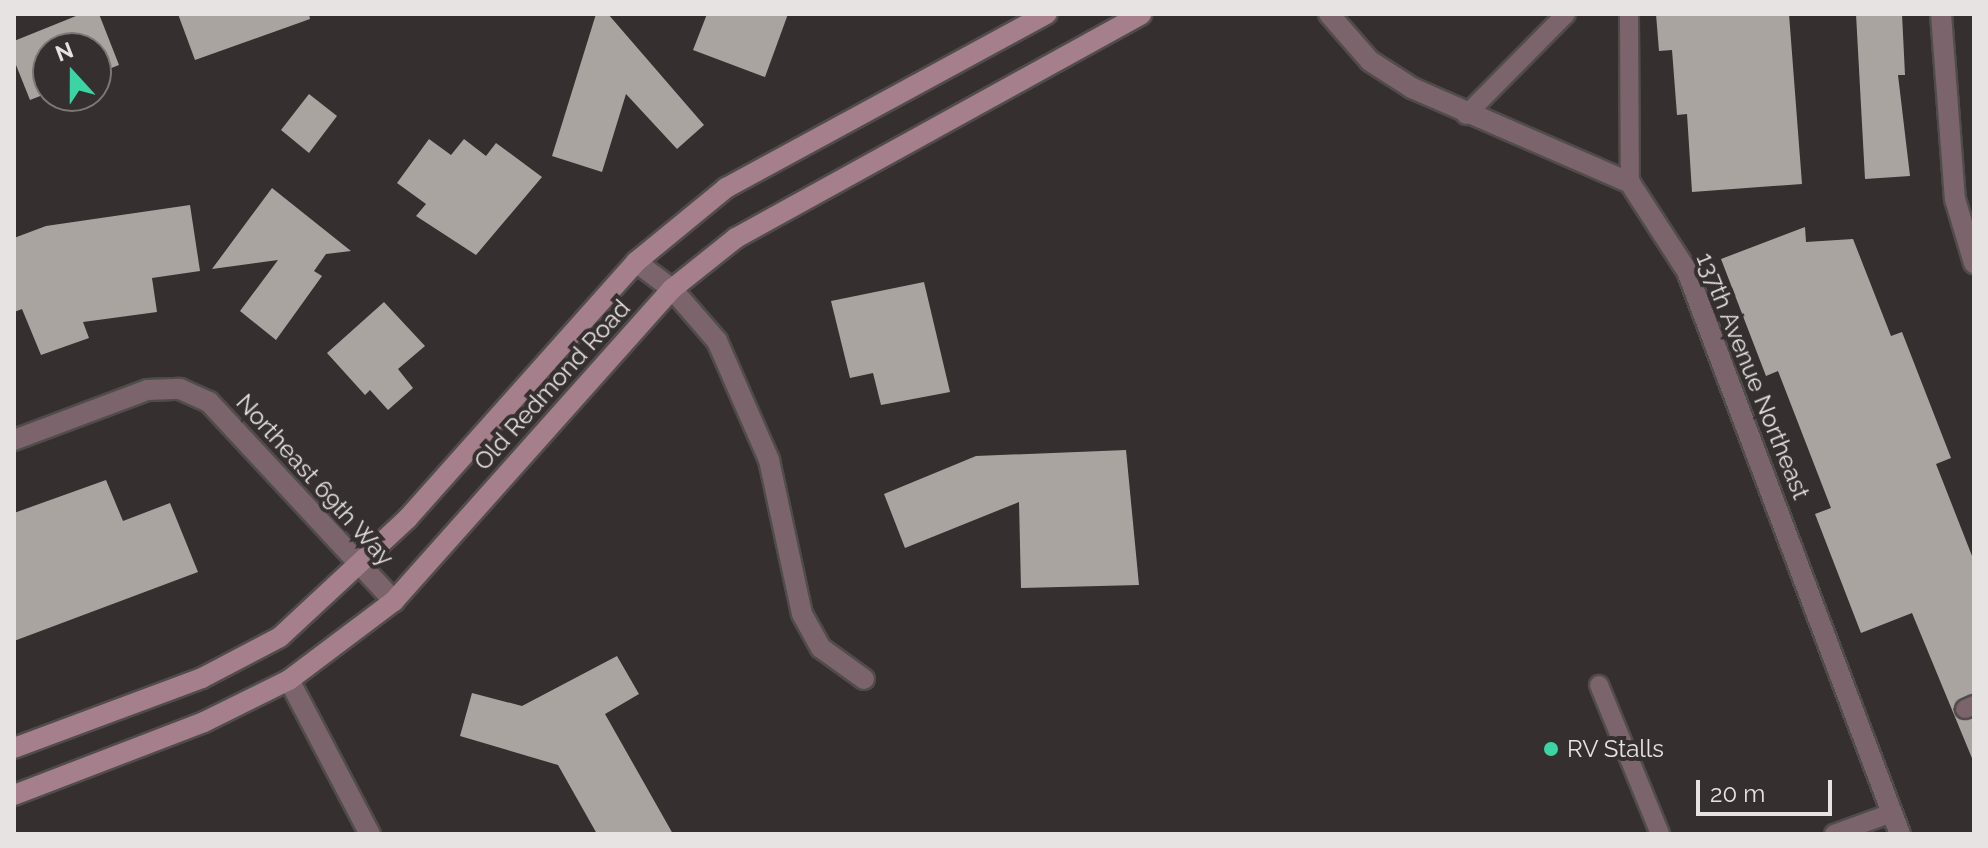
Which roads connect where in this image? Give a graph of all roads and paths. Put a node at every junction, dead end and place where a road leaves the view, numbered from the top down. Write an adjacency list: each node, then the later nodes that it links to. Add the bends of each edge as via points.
1 (1047, 14): 9 (main road, Old Redmond Road, via 726,188)
2 (1141, 14): 11 (main road, Old Redmond Road, via 736,238)
3 (1329, 14): 7 (street, via 1370,61)
4 (1566, 14): 7 (lane)
5 (1629, 14): 8 (lane)
6 (1941, 14): 10 (street, via 1955,199)
7 (1466, 115): 8 (street)
8 (1630, 183): 20 (street, 137th Avenue Northeast, via 1687,271)
9 (636, 262): 11 (street); 13 (main road, Old Redmond Road, via 408,518)
10 (1974, 263)
11 (672, 289): 14 (main road, Old Redmond Road); 15 (street, via 717,341 769,460 802,614 821,648)
12 (14, 440): 13 (street, Northeast 69th Way, via 147,390 180,389 209,402)
13 (356, 567): 14 (street, Northeast 69th Way); 18 (main road, Old Redmond Road, via 280,637 228,664)
14 (394, 601): 16 (main road, Old Redmond Road)
15 (864, 679)
16 (289, 680): 19 (main road, Old Redmond Road, via 204,722); 21 (street)
17 (1599, 685): 22 (lane)
18 (14, 748)
19 (14, 795)
20 (1892, 813): 23 (lane); 24 (street, 137th Avenue Northeast)
21 (370, 834)
22 (1660, 834)
23 (1834, 834)
24 (1900, 834)

